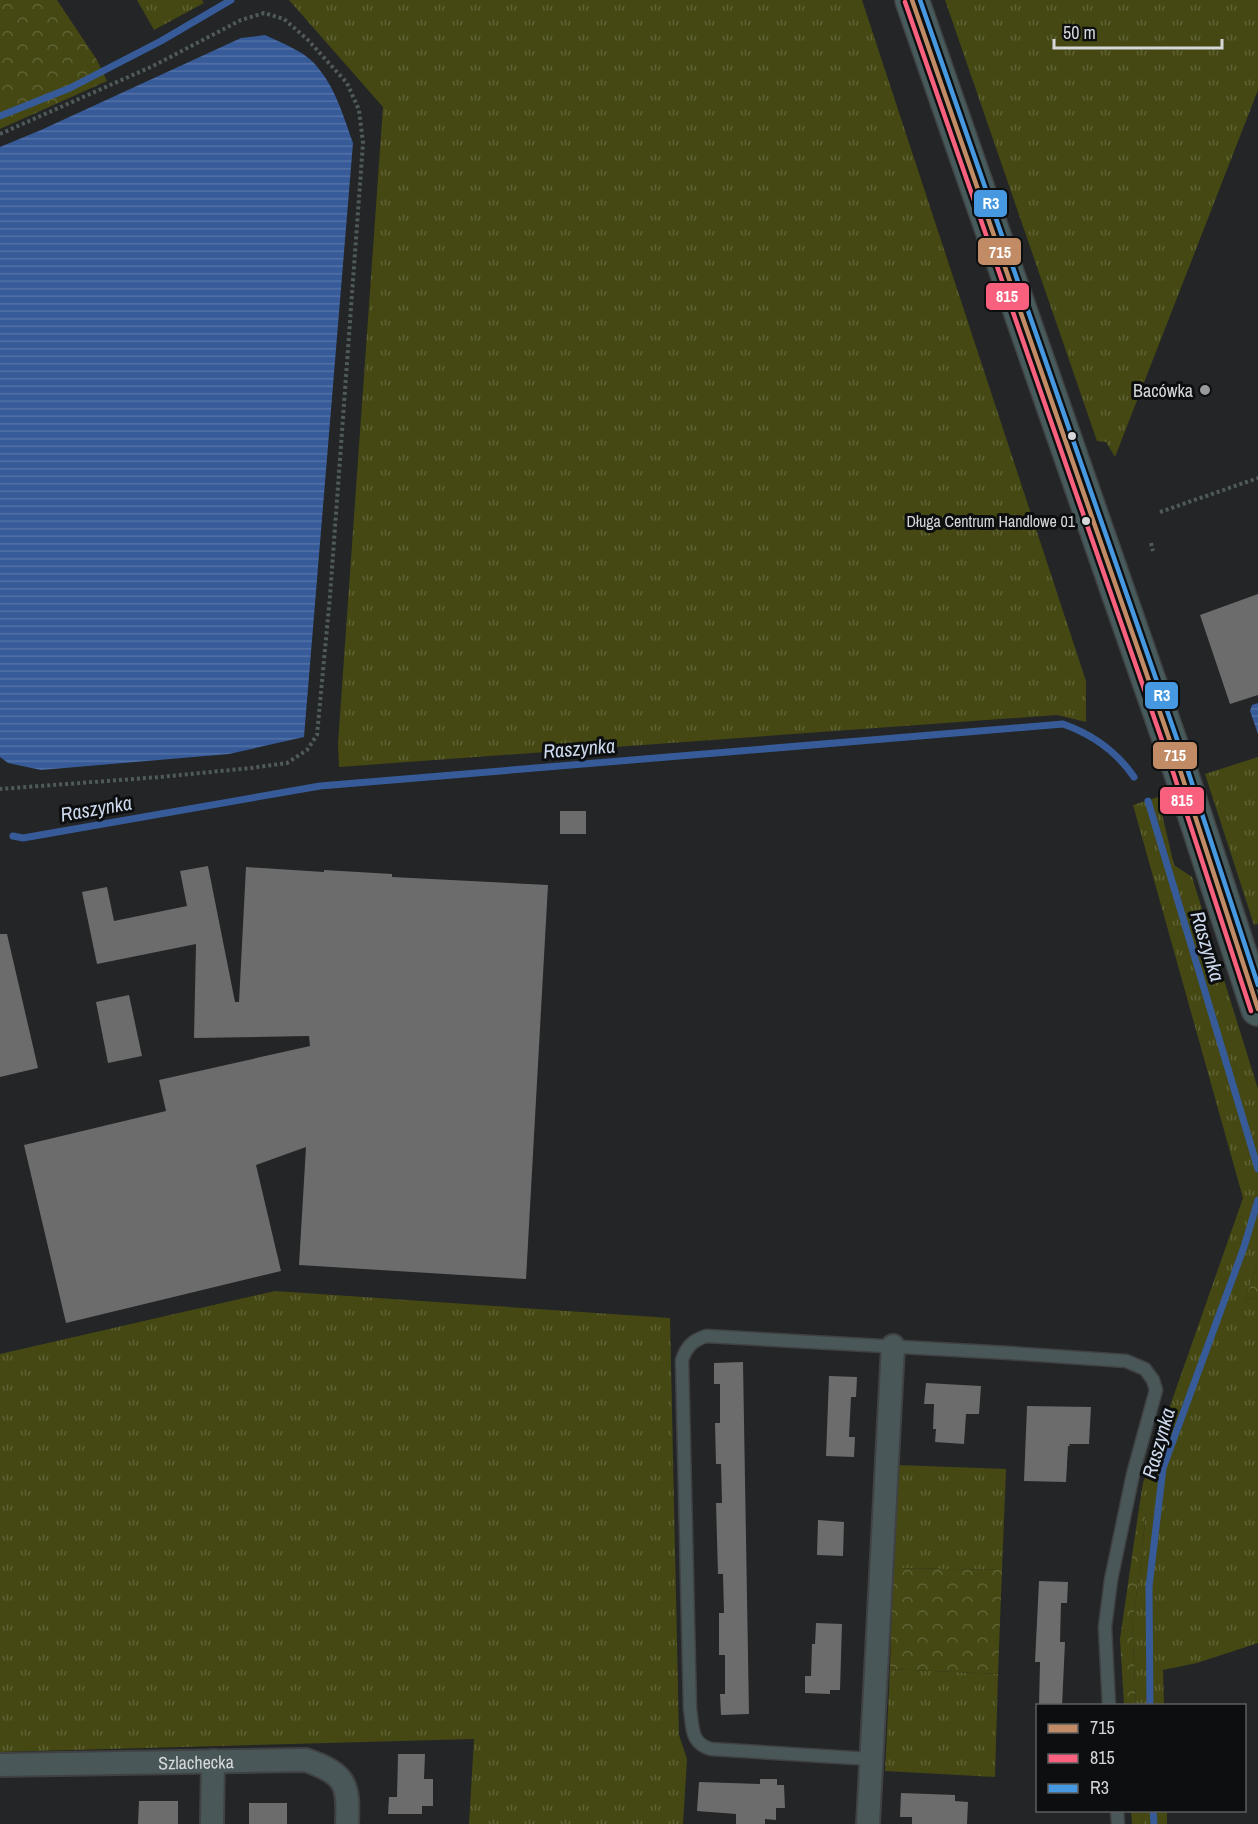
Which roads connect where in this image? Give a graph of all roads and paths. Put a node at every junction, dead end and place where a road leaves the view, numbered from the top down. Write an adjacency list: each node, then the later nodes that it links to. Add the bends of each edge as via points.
1 (912, 0): 8 (street, via 1180,770)
2 (0, 134): 7 (path, via 153,66 241,20 264,13 284,20 308,40 346,83 359,110 363,143 317,735 307,750 287,763)
3 (1258, 478): 4 (path)
4 (1160, 512)
5 (1151, 543): 6 (path)
6 (1154, 551)
7 (0, 789)
8 (1258, 1009)
9 (893, 1346): 10 (lane, via 1126,1361 1145,1369 1153,1380 1156,1390 1133,1474 1104,1627); 11 (street); 11 (lane, via 706,1336 690,1343 682,1360 690,1709 695,1738 711,1749)
10 (1109, 1704)
11 (871, 1759): 16 (street)
12 (213, 1761): 13 (street, Szlachecka); 14 (street); 15 (street, Szlachecka, via 306,1760 321,1765 338,1775 347,1791)
13 (0, 1765)
14 (212, 1824)
15 (347, 1824)
16 (868, 1824)

